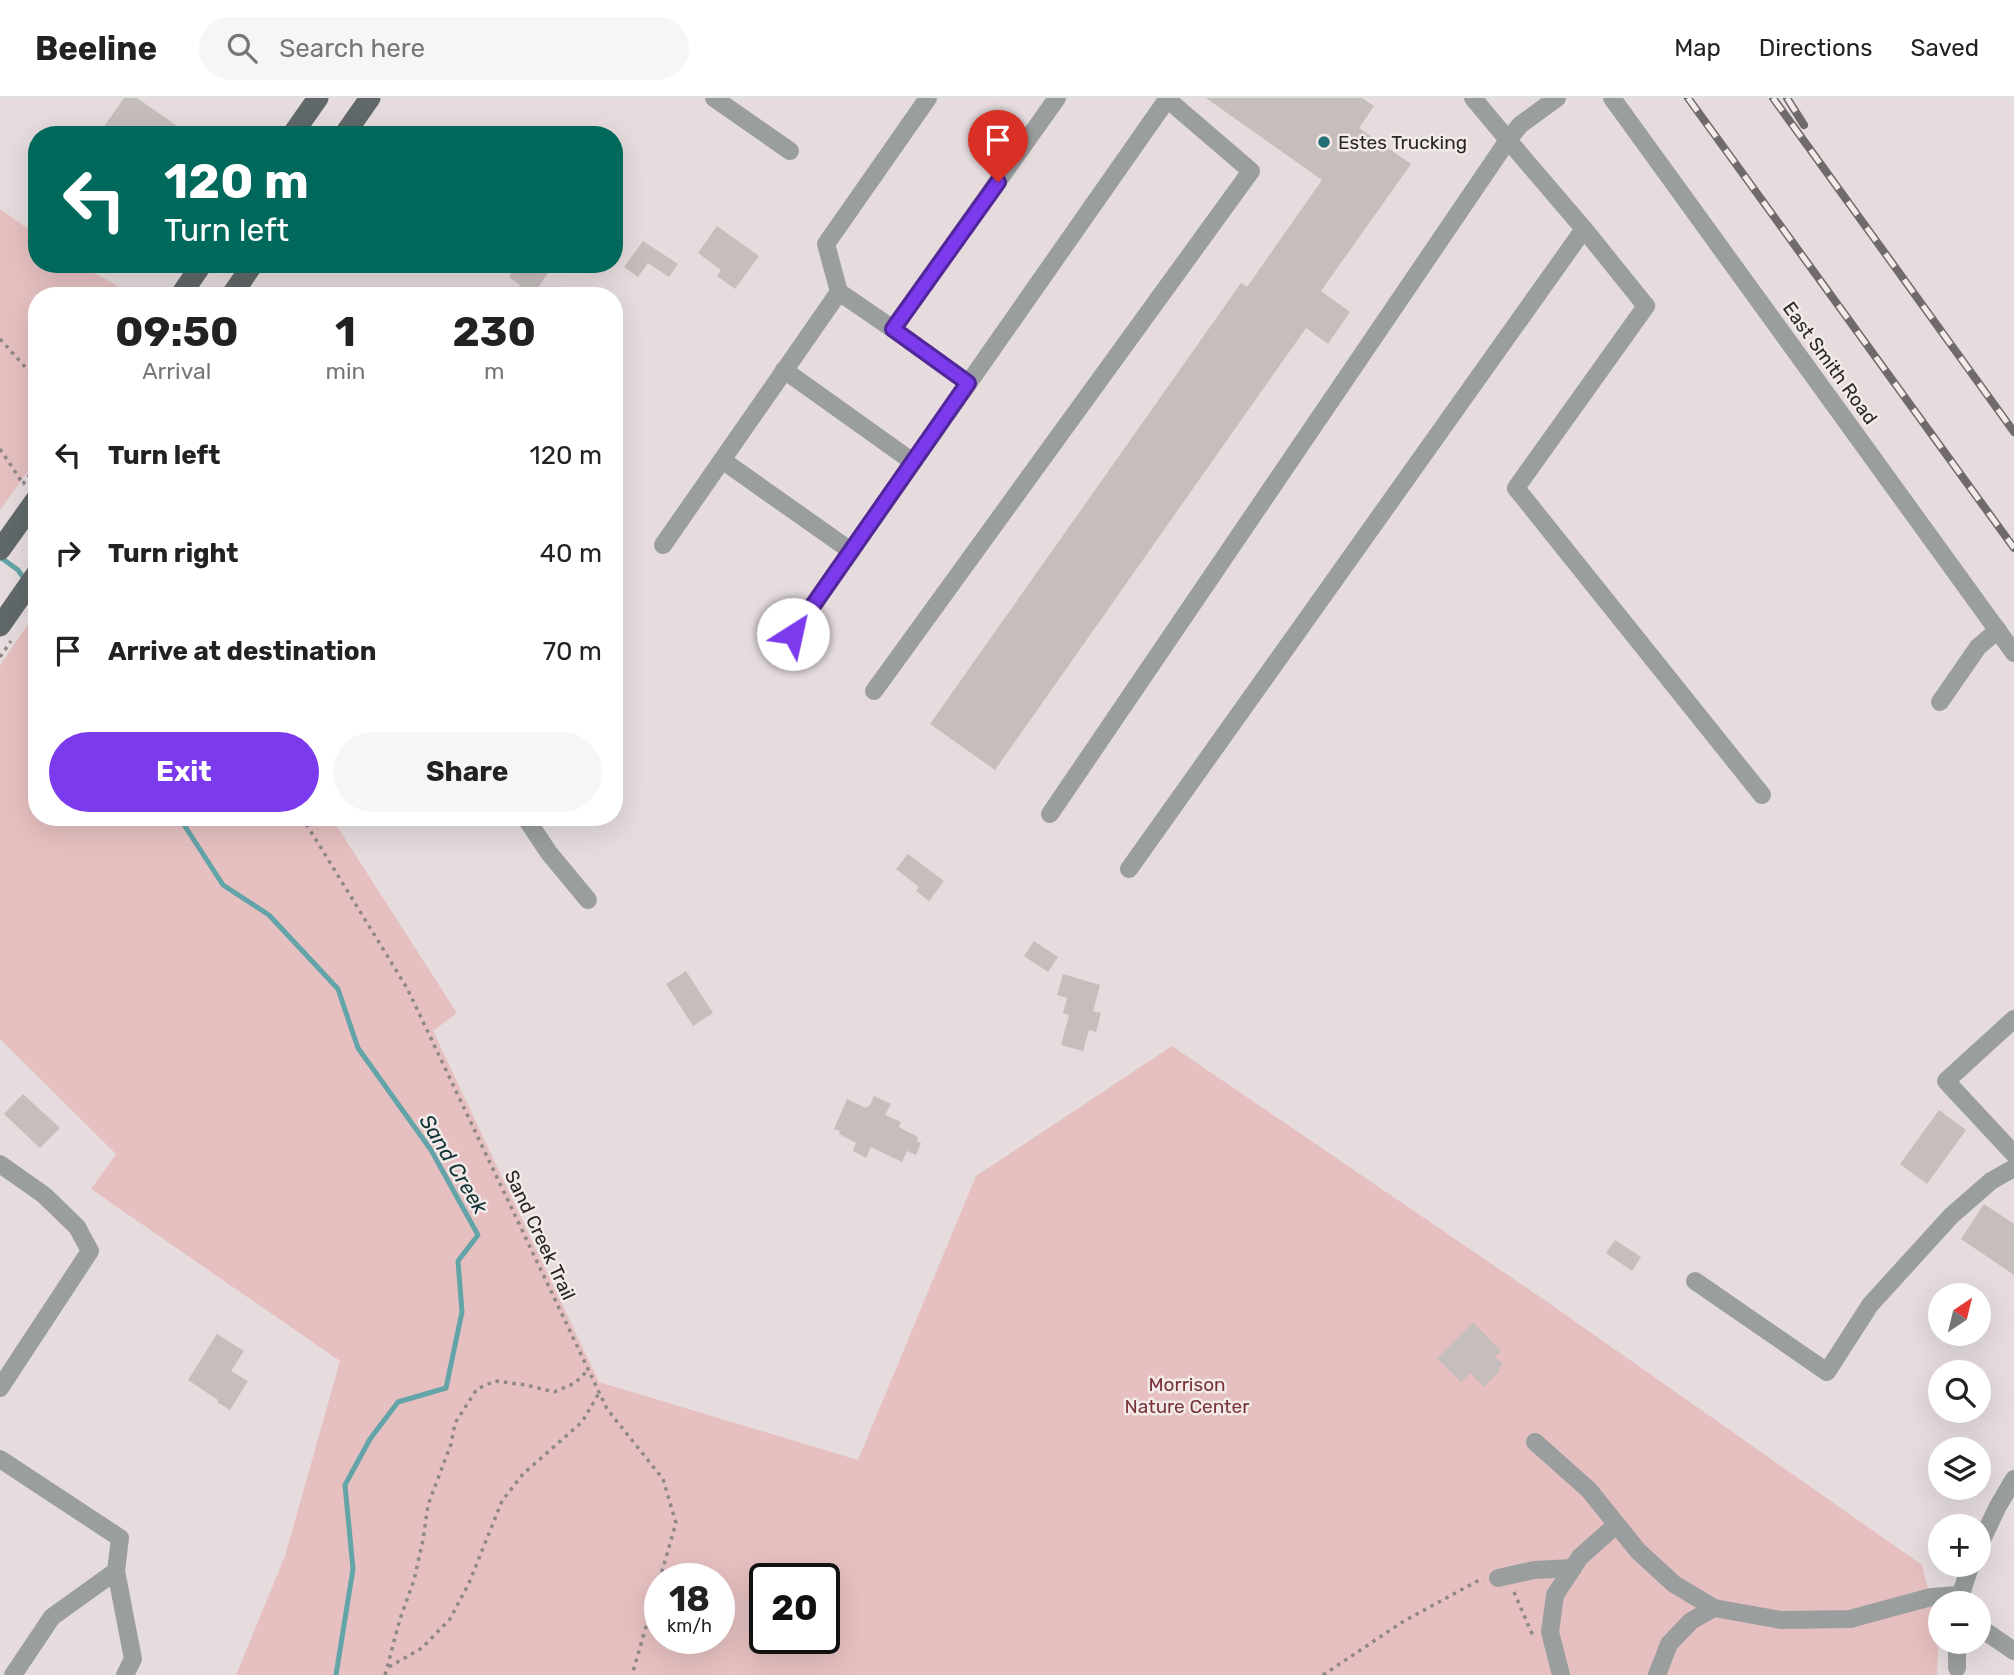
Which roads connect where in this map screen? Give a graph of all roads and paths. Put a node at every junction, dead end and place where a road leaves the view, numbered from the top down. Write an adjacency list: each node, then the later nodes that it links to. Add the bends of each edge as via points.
1 (318, 98): 10 (main road)
2 (370, 98): 11 (main road)
3 (713, 98): 13 (street)
4 (928, 98): 15 (street, via 826,244)
5 (1058, 98): 16 (street)
6 (1473, 98): 12 (street)
7 (1557, 98): 12 (street)
8 (1612, 98): 31 (street, East Smith Road)
9 (1167, 99): 20 (street); 34 (street, via 1251,171)
10 (298, 126)
11 (350, 126)
12 (1507, 140): 14 (street); 37 (street)
13 (790, 151)
14 (1584, 229): 36 (street, via 1646,306 1516,488); 40 (street)
15 (839, 292): 16 (street); 19 (street)
16 (893, 329): 20 (street)
17 (0, 339): 18 (path)
18 (28, 370)
19 (784, 370): 22 (street); 23 (street)
20 (968, 383): 23 (street)
21 (0, 449): 24 (path)
22 (722, 460): 26 (street); 28 (street)
23 (913, 463): 28 (street)
24 (28, 489)
25 (28, 504): 27 (main road, bridge)
26 (663, 545)
27 (0, 550)
28 (851, 551): 32 (street)
29 (28, 586): 30 (main road)
30 (0, 626)
31 (1998, 630): 33 (street, East Smith Road); 35 (street, via 1978,647)
32 (793, 634)
33 (2014, 653)
34 (874, 691)
35 (1940, 702)
36 (1762, 795)
37 (1050, 814)
38 (308, 826): 47 (path, Sand Creek Trail, via 407,988)
39 (531, 826): 41 (street)
40 (1129, 869)
41 (587, 900)
42 (2013, 1022): 43 (street, via 1946,1081)
43 (2014, 1154)
44 (0, 1164): 48 (street, via 44,1195 77,1227 90,1251)
45 (2014, 1168): 46 (street, via 1991,1181 1951,1216 1870,1305 1827,1372)
46 (1695, 1281)
47 (588, 1370): 49 (path, Sand Creek Trail); 64 (path, via 575,1383 554,1392 495,1381 477,1389 455,1423 428,1505 414,1580)
48 (0, 1388)
49 (599, 1393): 64 (path, via 582,1422 523,1474 502,1501 450,1619 422,1648); 69 (path, Sand Creek Trail, via 663,1479 676,1524)
50 (1535, 1442): 54 (street, via 1589,1490)
51 (0, 1459): 56 (street, via 120,1538)
52 (2014, 1479): 53 (street)
53 (1991, 1521)
54 (1616, 1525): 55 (street); 59 (street, via 1674,1584)
55 (1573, 1568): 57 (street); 71 (street, via 1555,1595 1550,1632)
56 (116, 1571): 66 (street, via 52,1617); 67 (street, via 133,1659)
57 (1498, 1578): 61 (path, via 1508,1580); 70 (path, via 1488,1576 1404,1621)
58 (1928, 1598): 59 (street, via 1850,1619 1780,1620)
59 (1714, 1608): 72 (street, via 1690,1621 1669,1644)
60 (1991, 1635): 62 (street)
61 (1535, 1641)
62 (2014, 1651)
63 (1956, 1654): 65 (street)
64 (387, 1668): 68 (path)
65 (1957, 1668)
66 (13, 1675)
67 (125, 1675)
68 (385, 1675)
69 (632, 1675)
70 (1323, 1675)
71 (1561, 1675)
72 (1657, 1675)

